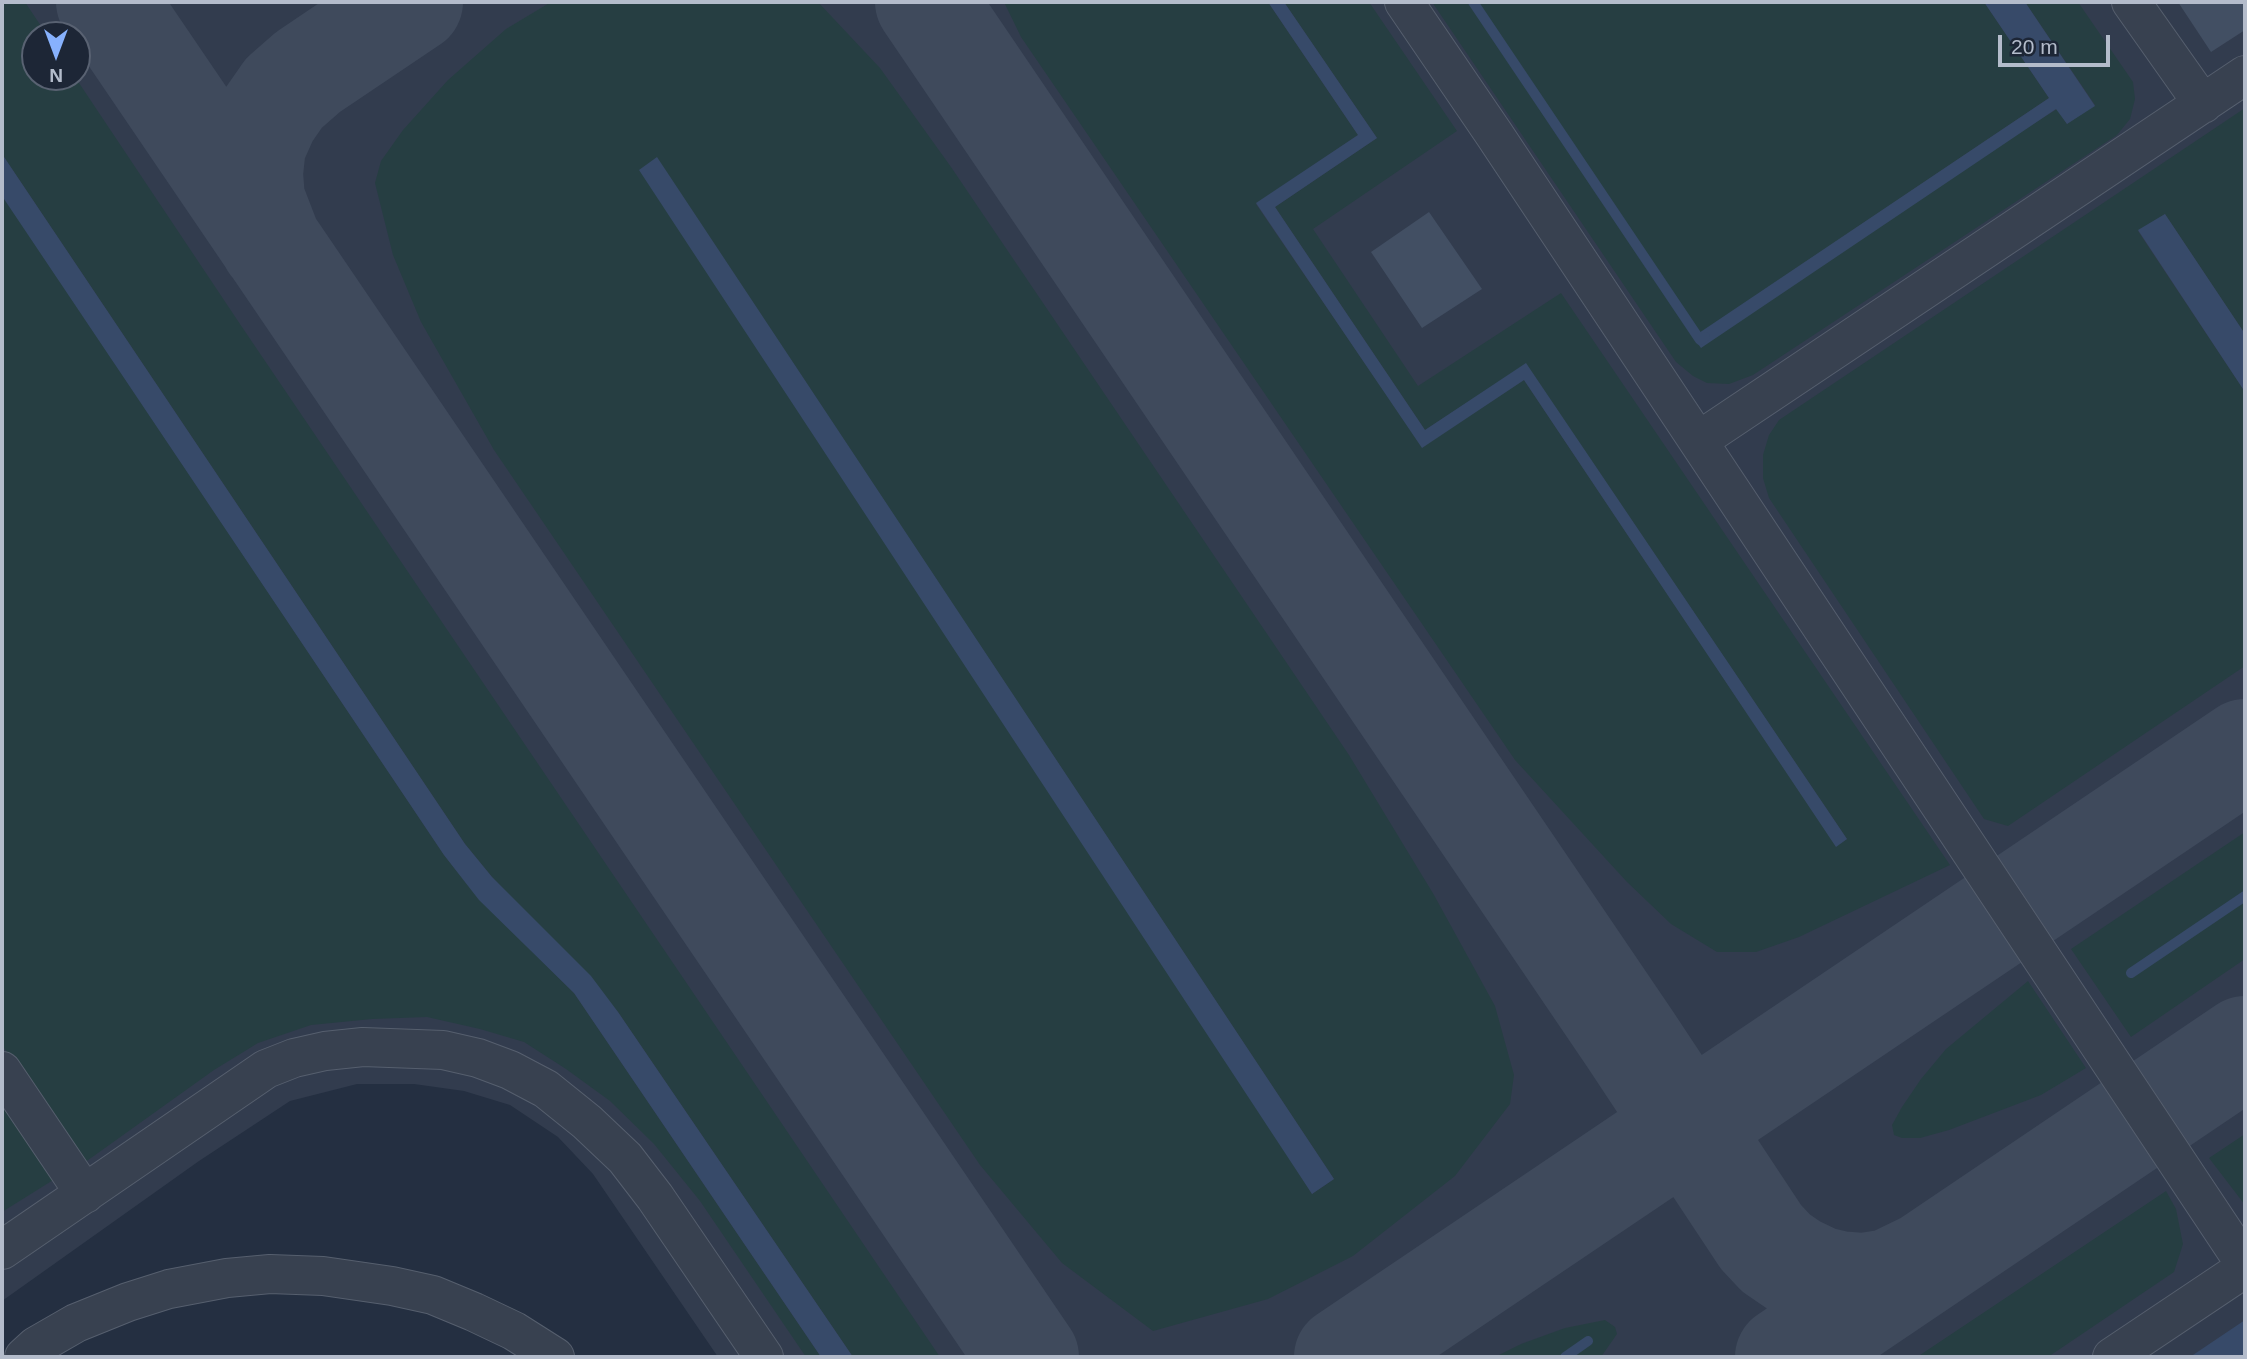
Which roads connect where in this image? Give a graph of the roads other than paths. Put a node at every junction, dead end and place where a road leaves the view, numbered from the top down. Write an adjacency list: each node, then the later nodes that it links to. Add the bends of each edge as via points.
1 (1404, 2): 5 (lane)
2 (2131, 2): 4 (lane)
3 (2245, 75): 4 (lane)
4 (2203, 104): 5 (lane)
5 (1698, 442): 9 (lane)
6 (2, 1071): 7 (lane)
7 (85, 1194): 8 (lane); 12 (lane, via 240,1085 294,1058 363,1047 443,1050 478,1058 546,1089 625,1158)
8 (2, 1250)
9 (2245, 1266): 13 (lane)
10 (24, 1357): 11 (lane, via 76,1323 128,1302 181,1287 270,1274 323,1276 433,1296 514,1331)
11 (555, 1357)
12 (764, 1357)
13 (2112, 1357)

